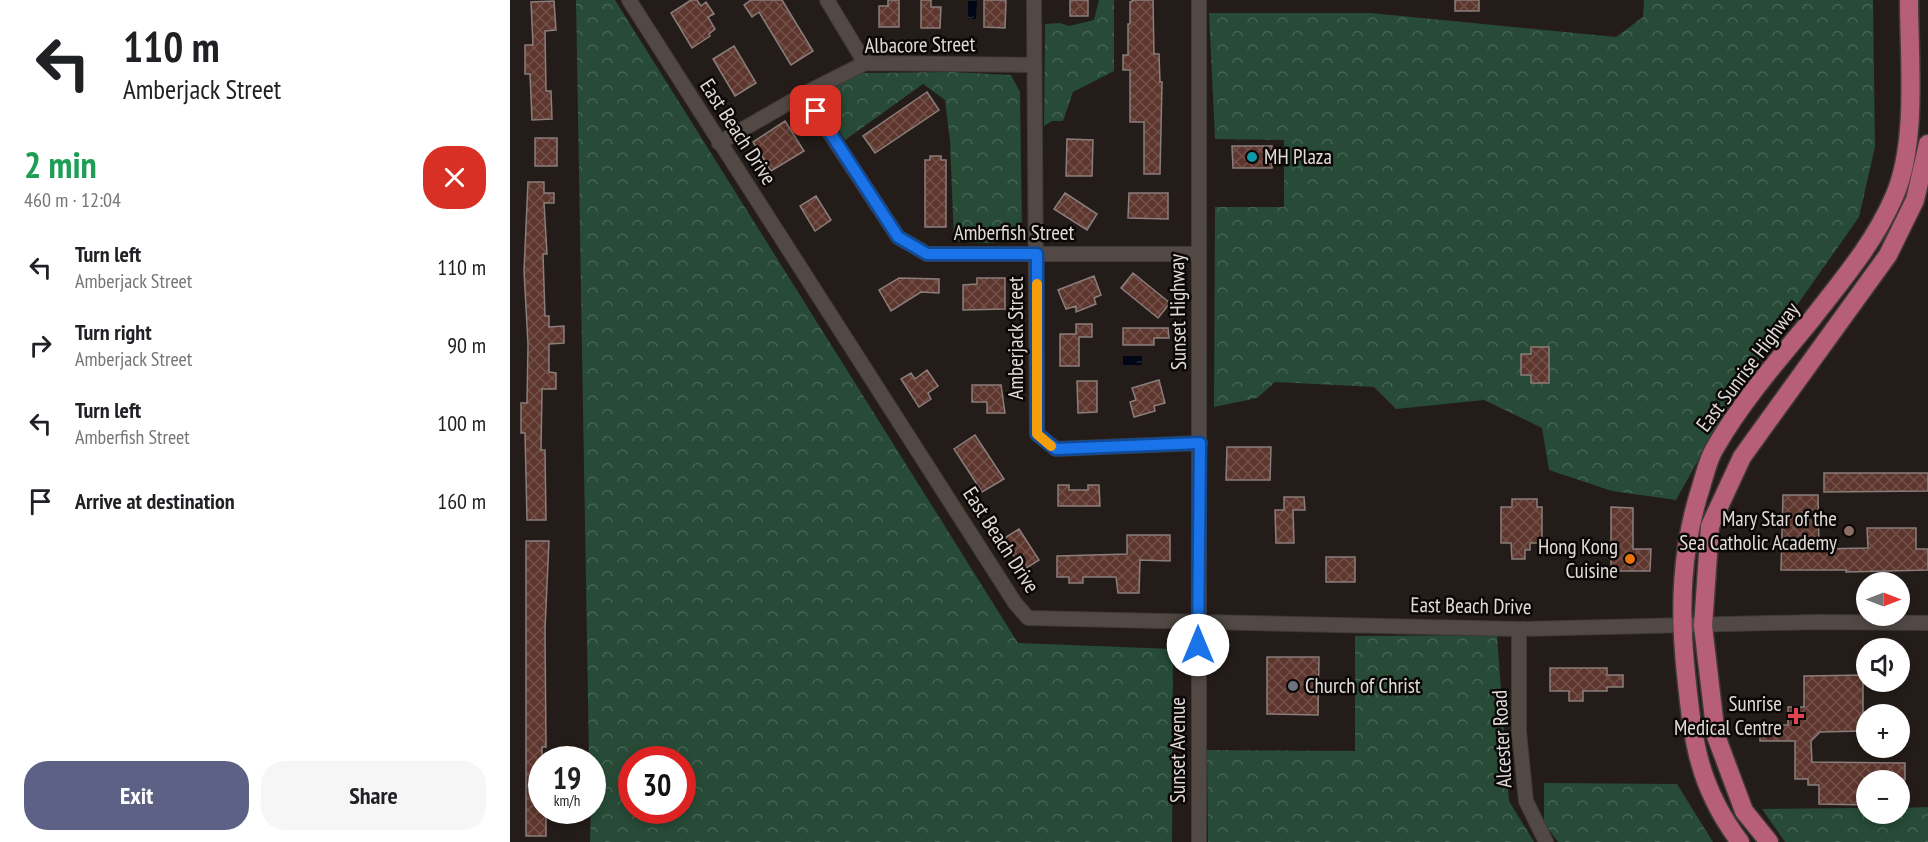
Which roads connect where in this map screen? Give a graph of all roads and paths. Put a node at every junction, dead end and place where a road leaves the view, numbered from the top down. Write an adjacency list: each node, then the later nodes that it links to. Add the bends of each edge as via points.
1 (629, 0): 9 (street, East Beach Drive)
2 (827, 0): 6 (street)
3 (1034, 0): 7 (street, Amberjack Street)
4 (1199, 0): 12 (street, Sunset Highway)
5 (1909, 0): 17 (main road, East Sunrise Highway, via 1907,158 1895,196 1868,248 1742,406 1713,450 1689,522 1683,564)
6 (864, 63): 7 (street, Albacore Street); 8 (street, Albacore Street)
7 (1034, 65): 11 (street, Amberjack Street)
8 (804, 94): 9 (street, Albacore Street); 11 (street, Amberfish Street, via 898,237 927,254)
9 (719, 142): 14 (street, East Beach Drive, via 1028,618)
10 (1928, 144): 16 (main road, via 1915,200 1888,255 1742,457 1710,526)
11 (1037, 254): 12 (street, Amberfish Street); 13 (street, Amberjack Street, via 1037,434 1056,449)
12 (1198, 254): 13 (street, Sunset Highway)
13 (1200, 443): 14 (street, Sunset Highway)
14 (1198, 623): 18 (street, East Beach Drive); 19 (street, Sunset Avenue)
15 (1928, 623): 16 (street, East Beach Drive)
16 (1703, 626): 17 (street, East Beach Drive); 22 (main road, via 1716,736 1744,811)
17 (1682, 627): 18 (street, East Beach Drive); 21 (main road, East Sunrise Highway, via 1694,745 1707,786)
18 (1519, 629): 20 (street, Alcester Road, via 1519,732 1526,801)
19 (1199, 842)
20 (1546, 842)
21 (1740, 842)
22 (1769, 842)

